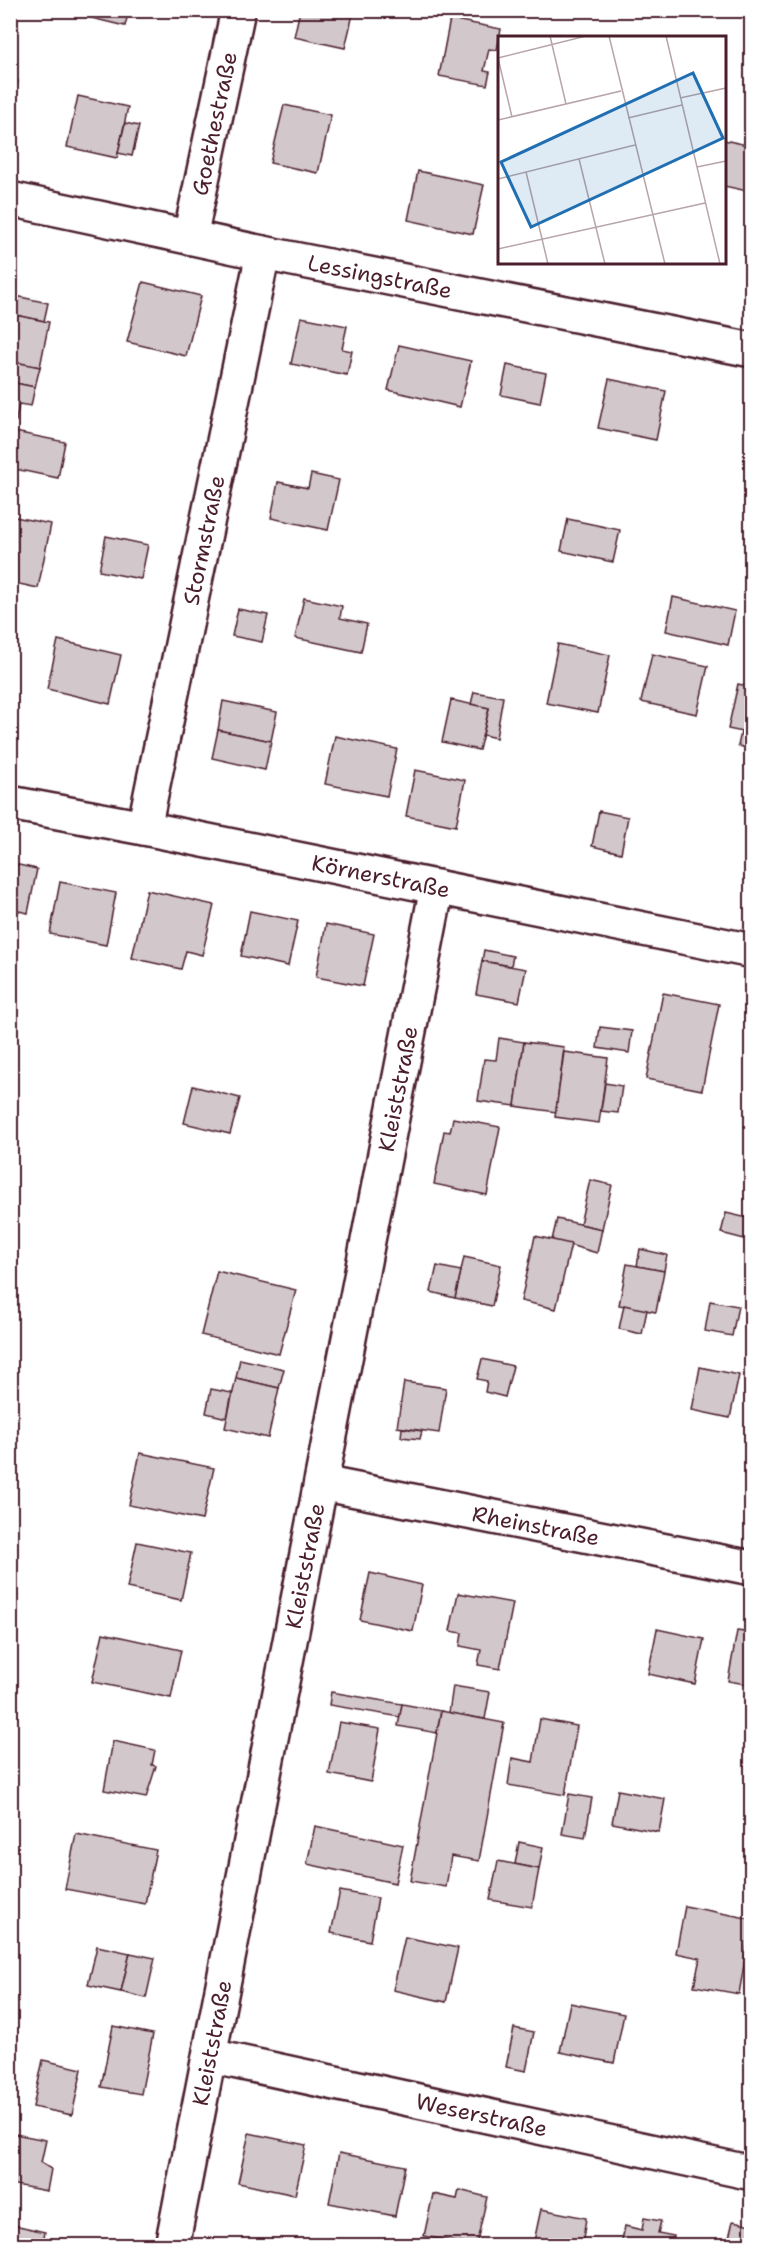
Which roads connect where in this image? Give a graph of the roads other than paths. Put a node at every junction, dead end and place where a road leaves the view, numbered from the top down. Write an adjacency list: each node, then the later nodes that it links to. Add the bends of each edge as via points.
1 (238, 10): 3 (street, Goethestraße)
2 (10, 199): 3 (street, Lessingstraße)
3 (190, 237): 4 (street, Lessingstraße)
4 (263, 253): 5 (street, Lessingstraße); 7 (street, Stormstraße)
5 (752, 350)
6 (10, 803): 7 (street, Körnerstraße)
7 (144, 828): 8 (street, Körnerstraße)
8 (437, 887): 9 (street, Körnerstraße); 10 (street, Kleiststraße)
9 (752, 951)
10 (321, 1484): 11 (street, Rheinstraße); 12 (street, Kleiststraße)
11 (752, 1568)
12 (210, 2056): 13 (street, Weserstraße); 14 (street, Kleiststraße)
13 (752, 2173)
14 (171, 2246)

